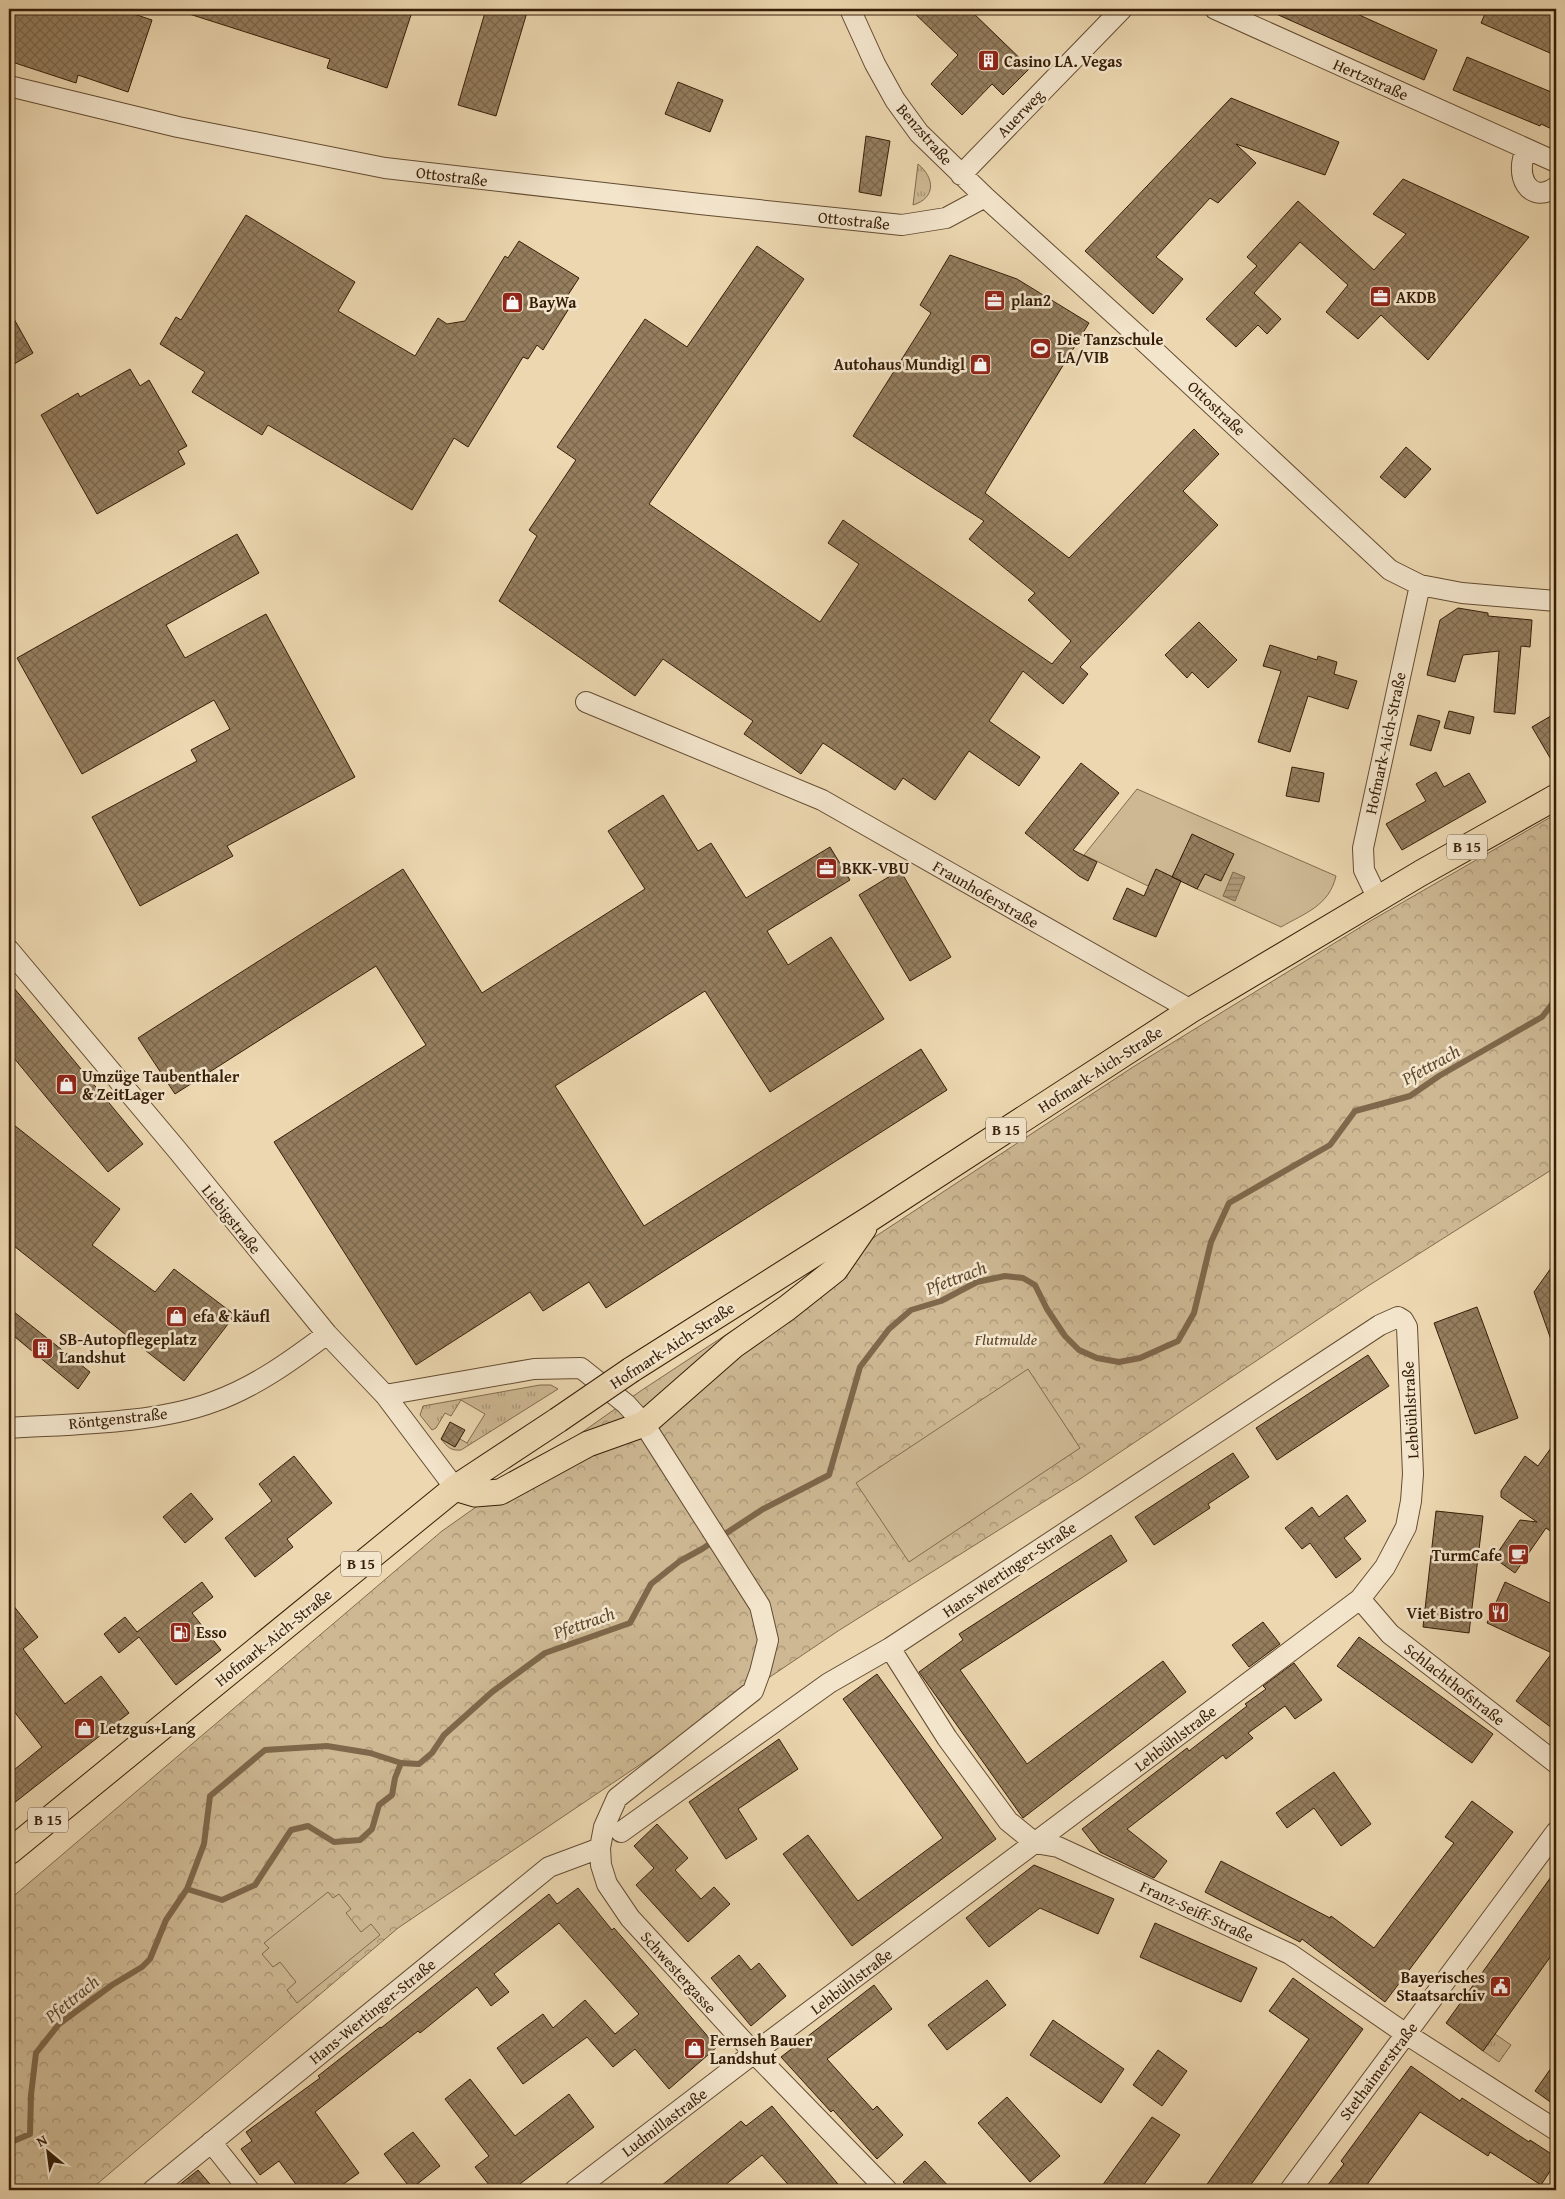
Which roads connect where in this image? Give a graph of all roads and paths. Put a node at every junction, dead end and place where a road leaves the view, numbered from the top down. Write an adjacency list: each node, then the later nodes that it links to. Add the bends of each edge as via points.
1 (850, 9): 7 (street, Benzstraße, via 875,64 906,118)
2 (1122, 9): 7 (street, Auerweg)
3 (1215, 9): 5 (street, Hertzstraße)
4 (9, 86): 9 (street, Ottostraße, via 178,127 385,168 902,225 946,218)
5 (1527, 149): 6 (street, Hertzstraße); 8 (street, via 1520,171 1525,185 1536,192)
6 (1556, 162)
7 (961, 175): 9 (street, Benzstraße)
8 (1556, 187)
9 (985, 198): 10 (street, Ottostraße, via 1390,570)
10 (1420, 585): 11 (street, Ottostraße, via 1462,593); 14 (street, Hofmark-Aich-Straße, via 1363,848 1364,870)
11 (1556, 601)
12 (586, 702): 16 (street, Fraunhoferstraße, via 822,800)
13 (1556, 797): 14 (main road, Hofmark-Aich-Straße / B 15)
14 (1378, 899): 16 (main road, Hofmark-Aich-Straße / B 15)
15 (9, 950): 19 (street, Liebigstraße)
16 (1191, 1010): 17 (main road, Hofmark-Aich-Straße / B 15)
17 (871, 1218): 21 (main road, via 835,1270 733,1346); 23 (main road, Hofmark-Aich-Straße / B 15, bridge, via 631,1370)
18 (1403, 1320): 24 (street, Lehbühlstraße, via 1407,1327 1413,1474 1411,1501 1406,1527 1385,1567); 25 (street, Hans-Wertinger-Straße, via 1398,1317 1380,1325)
19 (327, 1334): 20 (street, Liebigstraße); 22 (street, Röntgenstraße, via 252,1385 211,1403 148,1418)
20 (385, 1395): 21 (street, via 534,1369 581,1368 626,1404); 23 (street, Liebigstraße)
21 (644, 1424): 23 (main road, via 588,1444 500,1492 475,1494); 30 (street, via 760,1606 768,1640 753,1691 617,1798 604,1827)
22 (9, 1428)
23 (455, 1488): 31 (main road, Hofmark-Aich-Straße / B 15)
24 (1360, 1599): 26 (street, Schlachthofstraße, via 1390,1634); 29 (street, Lehbühlstraße)
25 (890, 1648): 27 (street, Hans-Wertinger-Straße, via 829,1683); 29 (street, Franz-Seiff-Straße, via 947,1738 1008,1821)
26 (1556, 1763)
27 (621, 1832)
28 (1556, 1832): 32 (street, Stethaimerstraße)
29 (1035, 1843): 32 (street, Franz-Seiff-Straße, via 1058,1847 1290,1954); 33 (street, Lehbühlstraße)
30 (600, 1848): 33 (street, Schwestergasse, via 607,1884 630,1918); 35 (street, Hans-Wertinger-Straße, via 549,1868)
31 (9, 1852)
32 (1406, 2034): 34 (street, Franz-Seiff-Straße); 40 (street, Stethaimerstraße)
33 (754, 2053): 38 (street, Ludmillastraße); 39 (street, Schwestergasse)
34 (1556, 2130)
35 (211, 2142): 36 (street, Hans-Wertinger-Straße); 37 (street)
36 (153, 2190)
37 (249, 2190)
38 (575, 2190)
39 (887, 2190)
40 (1290, 2190)

